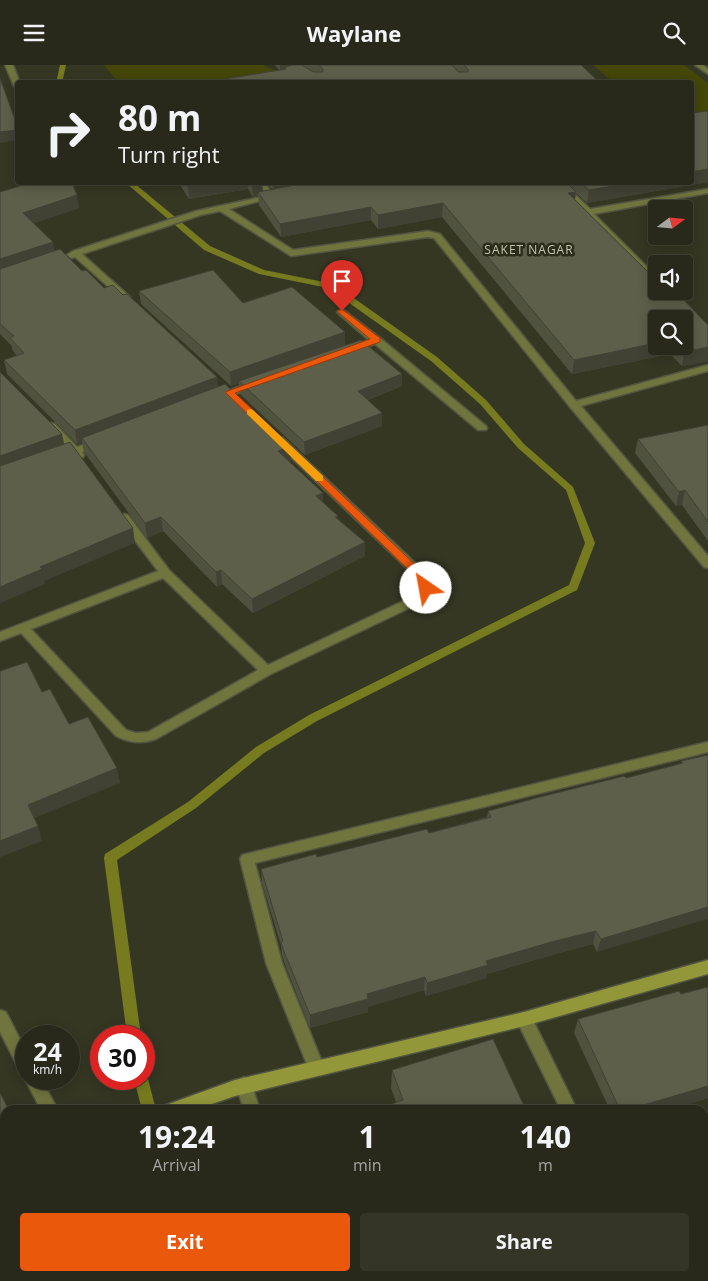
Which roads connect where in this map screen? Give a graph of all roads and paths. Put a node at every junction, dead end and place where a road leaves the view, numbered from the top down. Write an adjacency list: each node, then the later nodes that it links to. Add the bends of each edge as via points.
1 (9, 65): 4 (street)
2 (699, 65): 3 (street)
3 (708, 72)
4 (15, 80)
5 (262, 185): 9 (street)
6 (561, 185): 11 (street)
7 (708, 191): 11 (street)
8 (289, 193): 9 (street)
9 (271, 197): 10 (street)
10 (222, 208): 12 (street); 22 (street, via 291,253 428,234 437,236)
11 (588, 212): 14 (street)
12 (76, 253): 13 (street); 15 (street)
13 (60, 259)
14 (648, 273)
15 (135, 306)
16 (342, 311): 17 (street)
17 (376, 340): 18 (street); 24 (street)
18 (340, 353)
19 (708, 369): 22 (street)
20 (266, 379): 21 (street)
21 (211, 399)
22 (574, 405): 31 (street)
23 (41, 416): 27 (street)
24 (482, 428)
25 (272, 433): 35 (street, via 423,577 426,588 420,598)
26 (112, 437): 27 (street)
27 (76, 451): 28 (street); 29 (street)
28 (50, 460)
29 (87, 466)
30 (120, 512): 32 (street)
31 (708, 564)
32 (165, 573): 33 (street); 35 (street)
33 (23, 629): 34 (street); 35 (street, via 130,738 151,736)
34 (0, 637)
35 (267, 671)
36 (708, 747): 41 (street, via 247,859 274,963)
37 (708, 967): 39 (street)
38 (0, 1017): 40 (street)
39 (524, 1019): 41 (street); 47 (street)
40 (15, 1045)
41 (316, 1067): 42 (street)
42 (240, 1087): 45 (street); 46 (street)
43 (39, 1090): 44 (street)
44 (47, 1105)
45 (187, 1105)
46 (249, 1105)
47 (567, 1105)

